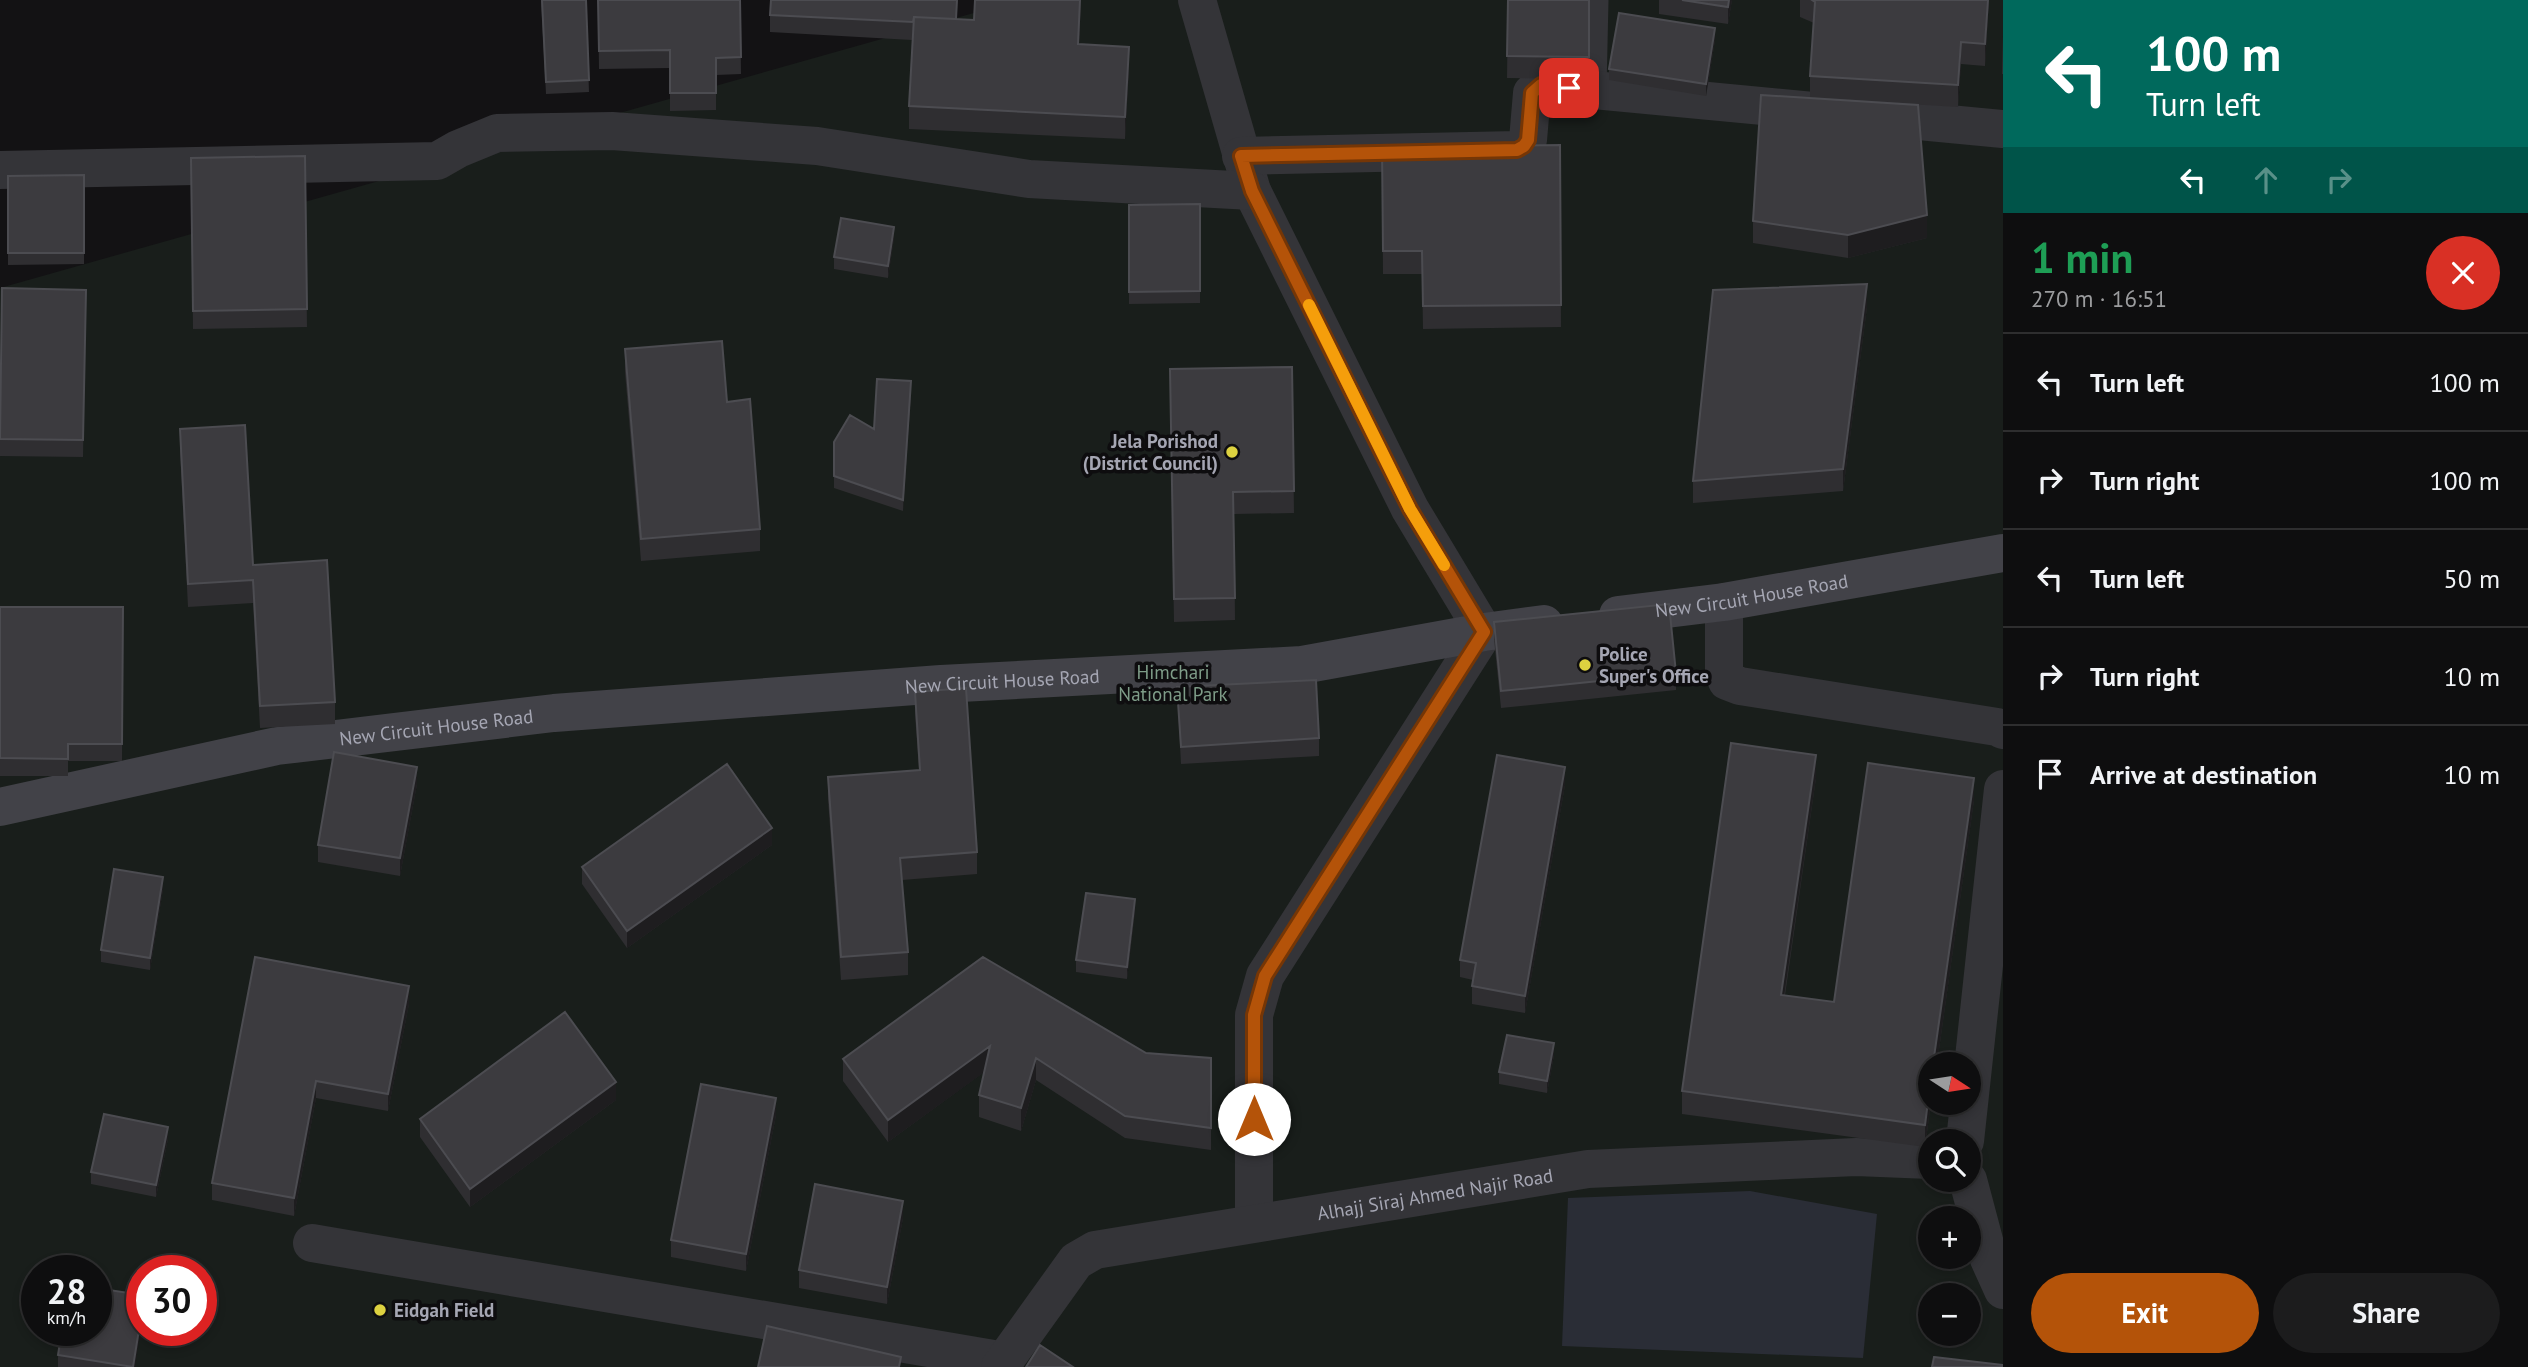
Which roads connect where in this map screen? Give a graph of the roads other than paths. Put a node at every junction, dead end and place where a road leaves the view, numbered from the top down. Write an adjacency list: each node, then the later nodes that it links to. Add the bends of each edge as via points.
1 (1197, 0): 6 (street)
2 (1598, 0): 3 (lane)
3 (1596, 90): 4 (street); 6 (street, via 1541,85 1532,93 1528,140 1517,150)
4 (2003, 129)
5 (0, 170): 6 (street, via 437,161 497,133 612,131 817,146 1029,179)
6 (1246, 173): 9 (street, via 1410,509)
7 (2003, 553): 8 (street, New Circuit House Road)
8 (1724, 602): 9 (street, New Circuit House Road); 10 (street, via 1727,681)
9 (1484, 632): 12 (street, New Circuit House Road, via 1302,665 941,684 540,715 277,746); 16 (street, via 1265,976 1254,1015)
10 (2003, 730)
11 (2003, 789): 13 (street)
12 (0, 807)
13 (1966, 1129)
14 (1918, 1160): 16 (street, Alhajj Siraj Ahmed Najir Road, via 1856,1157 1588,1169)
15 (1971, 1192): 18 (street, via 1989,1259)
16 (1254, 1223): 19 (street, Alhajj Siraj Ahmed Najir Road, via 1095,1250 1076,1261)
17 (312, 1243): 19 (street)
18 (2003, 1290)
19 (1002, 1364)

